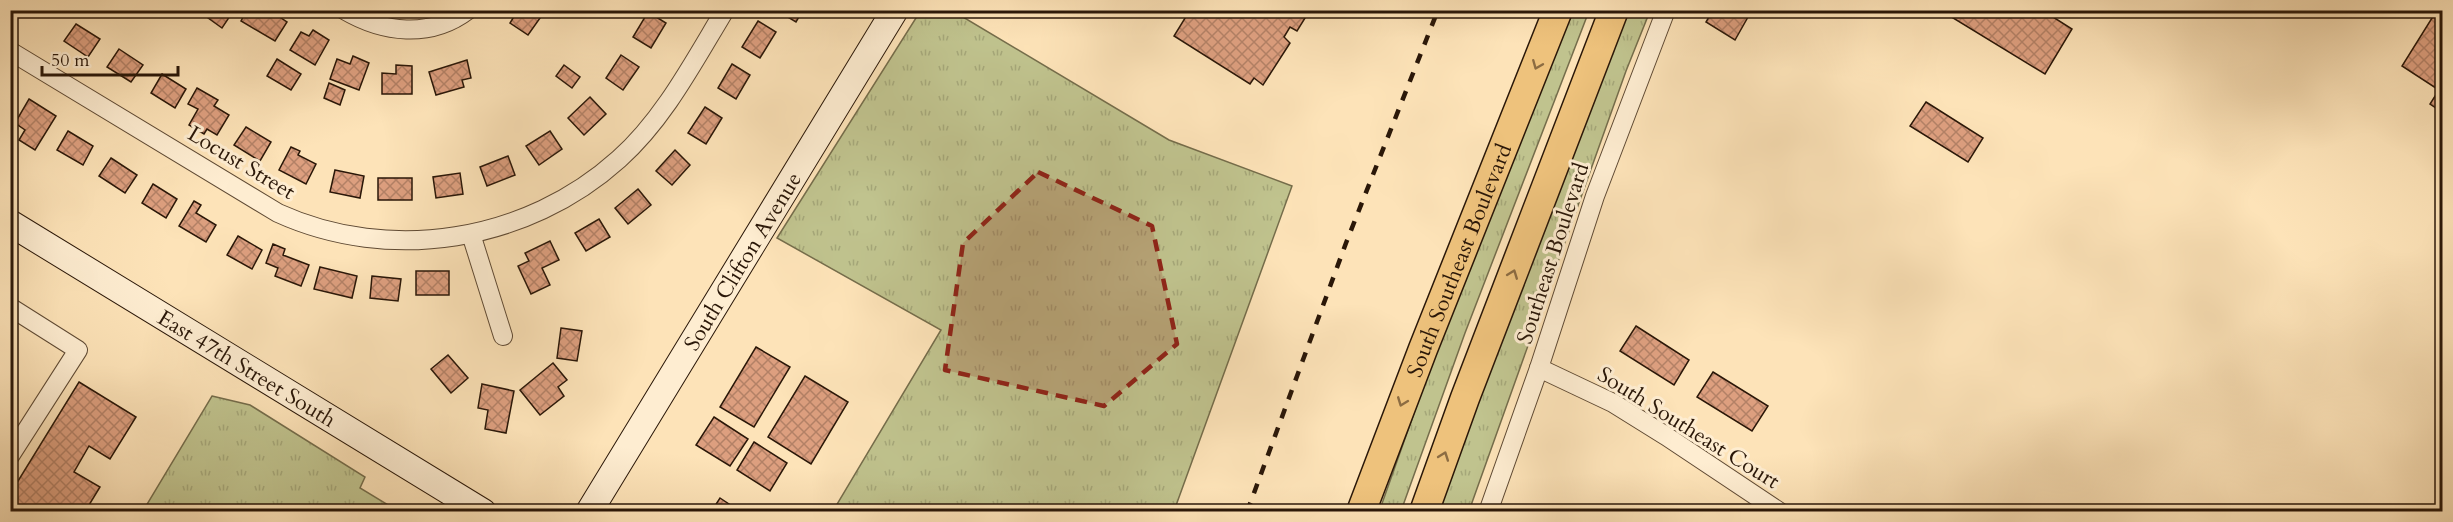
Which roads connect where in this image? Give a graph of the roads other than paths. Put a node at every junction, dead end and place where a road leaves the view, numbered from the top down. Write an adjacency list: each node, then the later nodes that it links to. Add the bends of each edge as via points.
1 (344, 10): 7 (street, via 384,28 409,30 433,27)
2 (725, 10): 10 (street, Locust Street, via 663,108 620,159 582,188 540,211)
3 (895, 10): 16 (street, South Clifton Avenue)
4 (1558, 10): 17 (main road, South Southeast Boulevard, one-way to 17)
5 (1614, 10): 18 (main road, one-way to 5)
6 (1666, 10): 13 (street, Southeast Boulevard, via 1595,196)
7 (465, 13)
8 (10, 51): 10 (street, Locust Street, via 294,220 336,233 380,240 426,240)
9 (11, 224): 15 (street, East 47th Street South)
10 (471, 234): 12 (street)
11 (10, 307): 14 (street, via 78,350)
12 (503, 336)
13 (1539, 368): 19 (street, Southeast Boulevard); 20 (street, South Southeast Court, via 1622,409)
14 (10, 456)
15 (483, 512)
16 (589, 512)
17 (1361, 512)
18 (1424, 512)
19 (1488, 512)
20 (1780, 512)

